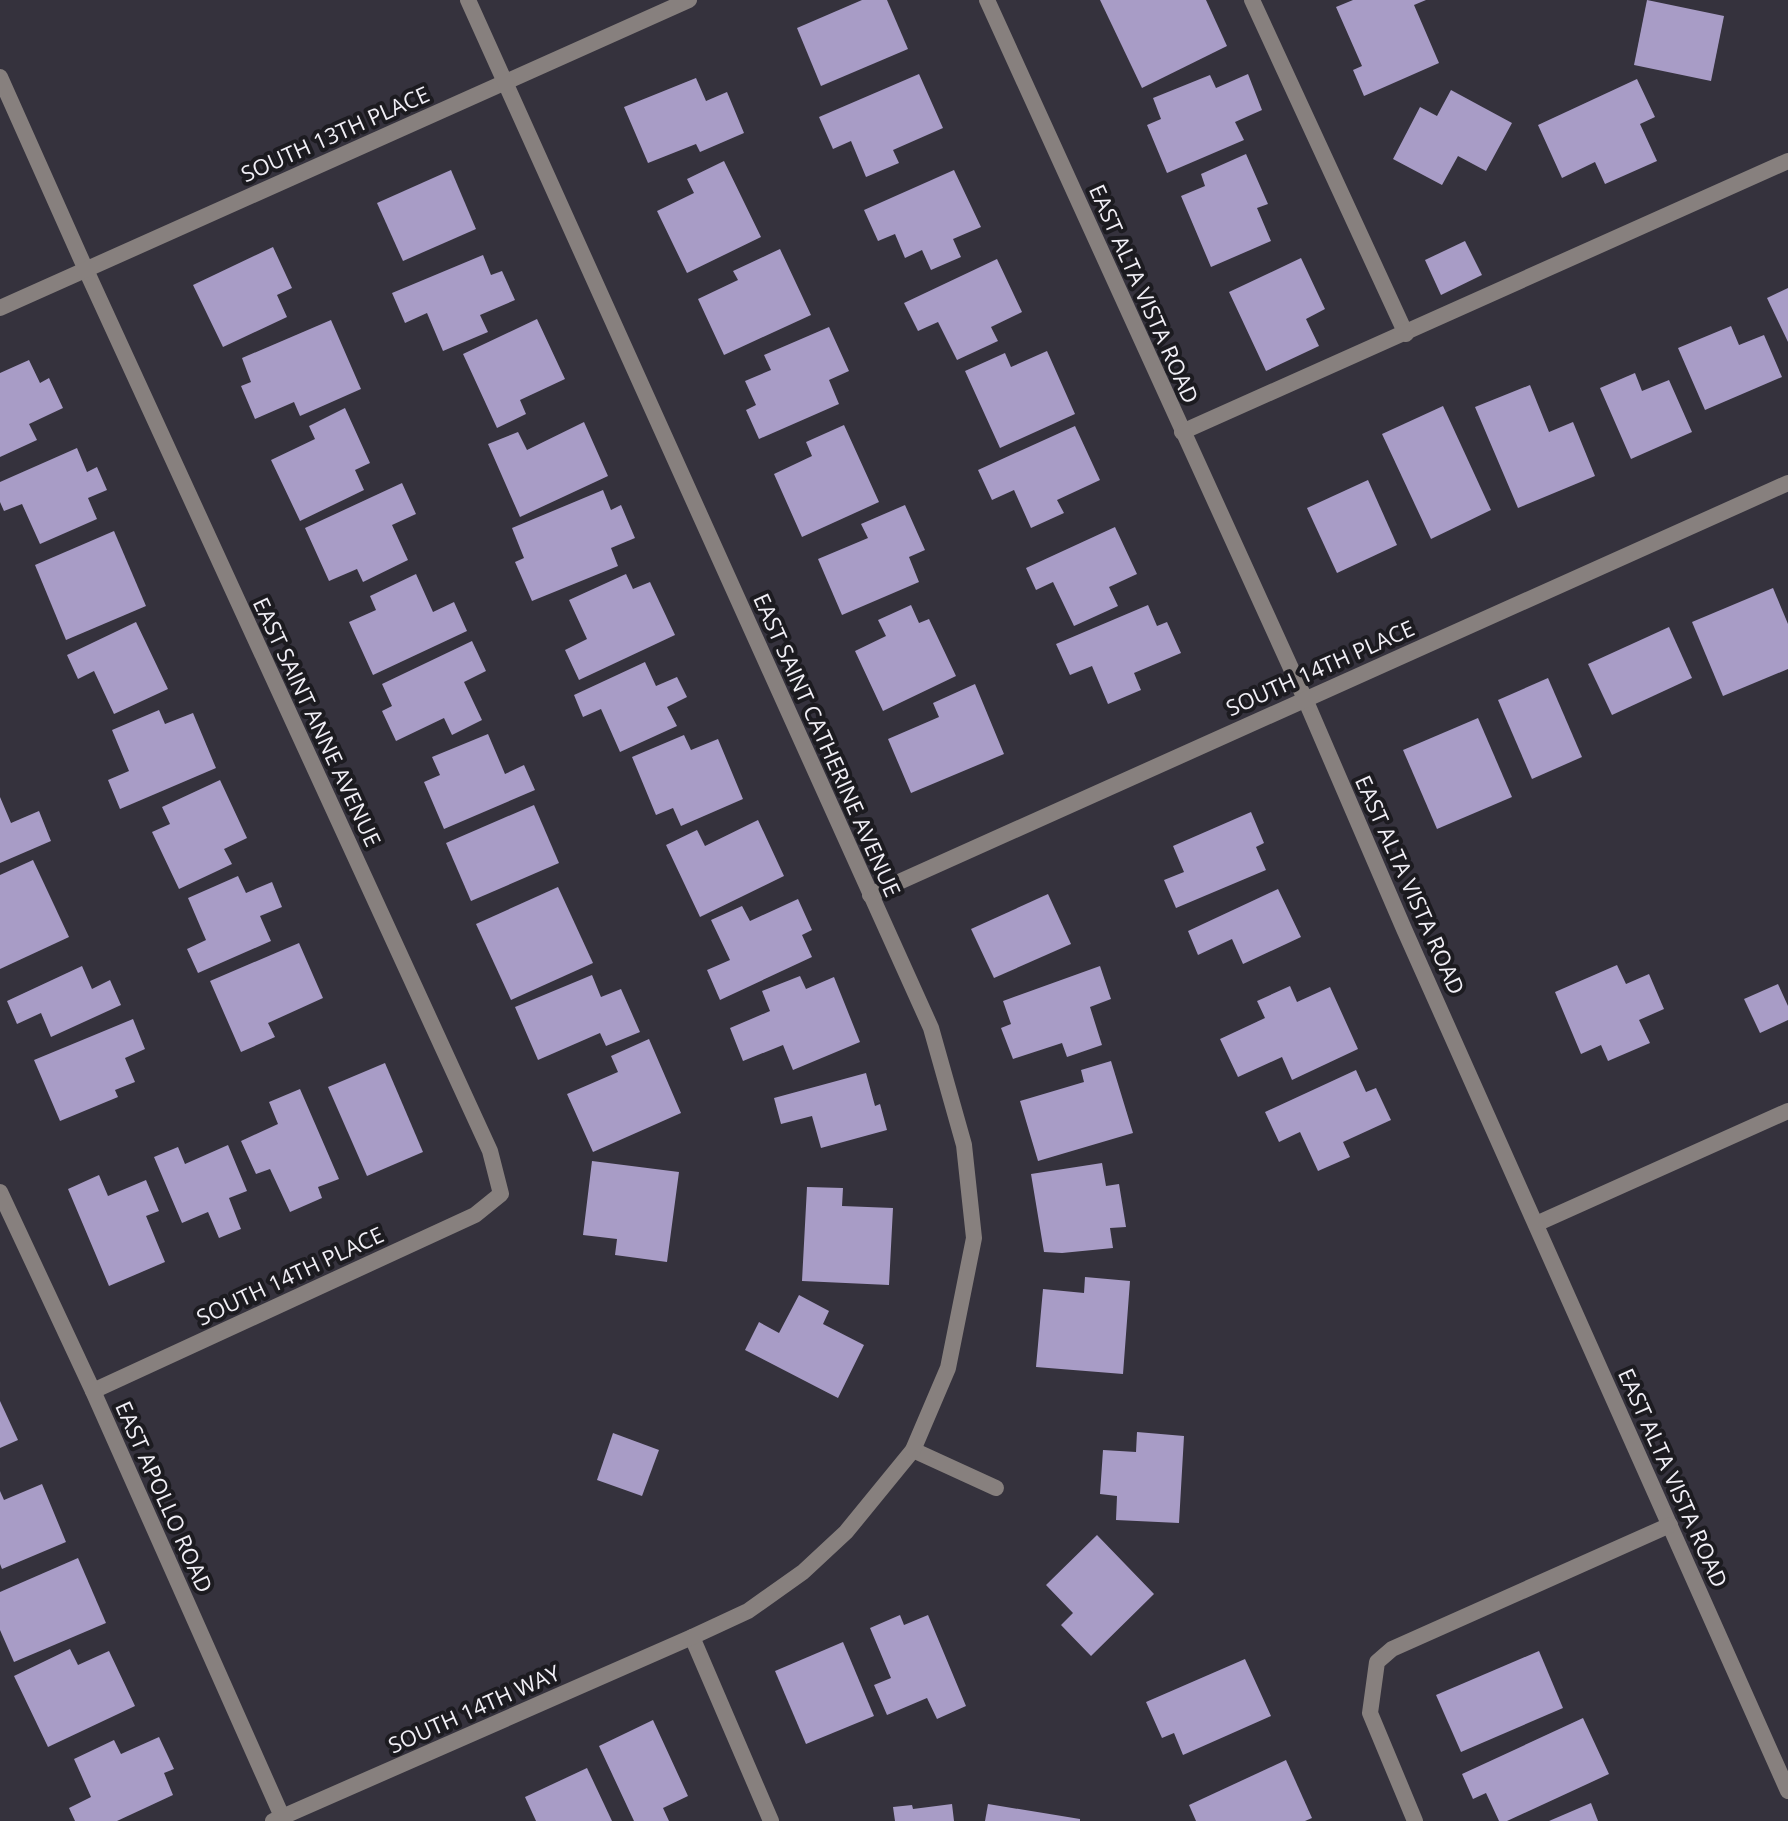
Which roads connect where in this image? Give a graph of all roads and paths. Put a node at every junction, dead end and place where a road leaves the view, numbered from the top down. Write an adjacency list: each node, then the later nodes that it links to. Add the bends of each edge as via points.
1 (468, 0): 6 (street, EAST SAINT CATHERINE AVENUE)
2 (689, 0): 6 (street, SOUTH 13TH PLACE)
3 (987, 0): 11 (street, EAST ALTA VISTA ROAD)
4 (1252, 0): 10 (street)
5 (0, 77): 8 (street, EAST SAINT ANNE AVENUE)
6 (503, 83): 8 (street, SOUTH 13TH PLACE); 14 (street, EAST SAINT CATHERINE AVENUE)
7 (1788, 161): 10 (street)
8 (86, 270): 9 (street, SOUTH 13TH PLACE); 17 (street, EAST SAINT ANNE AVENUE, via 490,1151)
9 (0, 308)
10 (1406, 334): 11 (street)
11 (1182, 432): 13 (street, EAST ALTA VISTA ROAD)
12 (1788, 483): 13 (street, SOUTH 14TH PLACE)
13 (1305, 699): 14 (street, SOUTH 14TH PLACE); 18 (street, EAST ALTA VISTA ROAD)
14 (870, 895): 20 (street, EAST SAINT CATHERINE AVENUE, via 931,1028 964,1145 974,1238 948,1368)
15 (1788, 1111): 18 (street)
16 (0, 1192): 19 (street, EAST APOLLO ROAD)
17 (501, 1194): 19 (street, SOUTH 14TH PLACE, via 475,1215)
18 (1536, 1224): 22 (street, EAST ALTA VISTA ROAD)
19 (93, 1391): 25 (street, EAST APOLLO ROAD)
20 (913, 1450): 21 (street); 23 (street, EAST SAINT CATHERINE AVENUE, via 846,1532 803,1572 748,1611)
21 (996, 1488)
22 (1670, 1525): 24 (street, EAST ALTA VISTA ROAD); 27 (street, via 1392,1649 1377,1662 1370,1713)
23 (692, 1637): 25 (street, SOUTH 14TH WAY); 26 (street)
24 (1788, 1791)
25 (280, 1820)
26 (771, 1821)
27 (1415, 1821)

